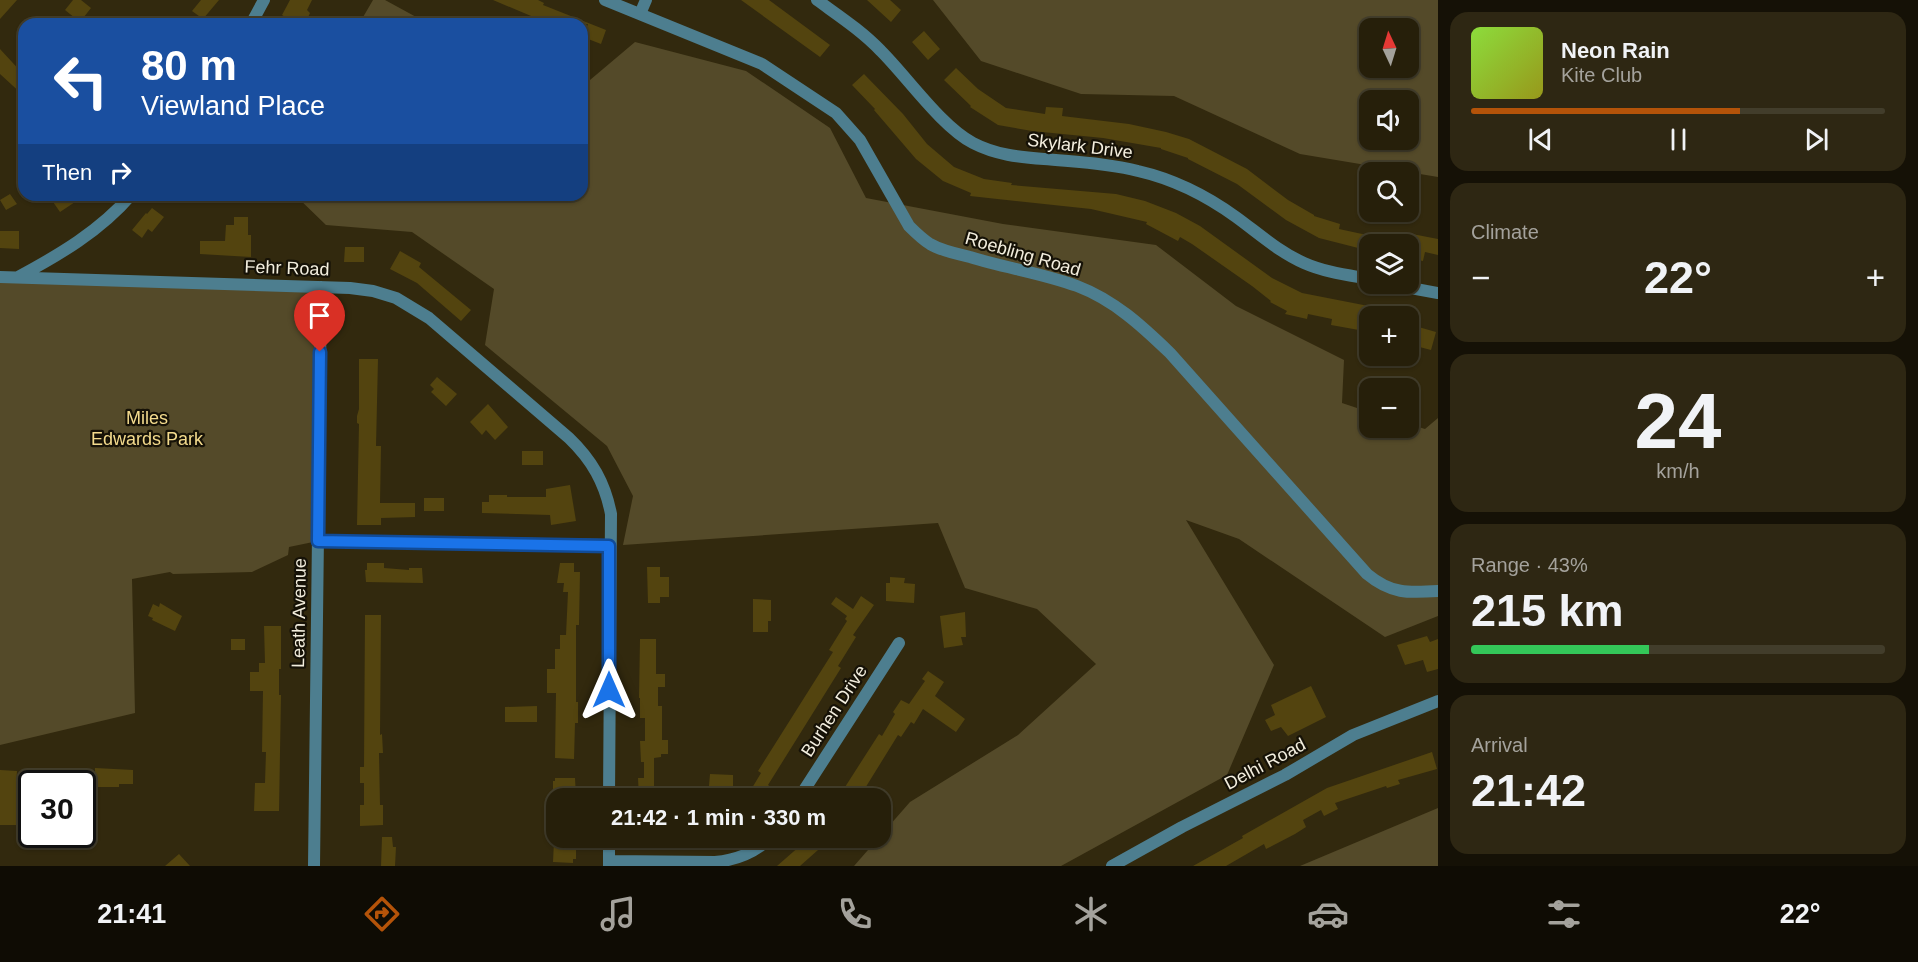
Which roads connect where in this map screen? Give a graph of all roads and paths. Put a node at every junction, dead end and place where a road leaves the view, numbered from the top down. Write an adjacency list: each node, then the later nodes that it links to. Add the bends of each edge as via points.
1 (264, 0): 6 (street)
2 (606, 0): 5 (street, Roebling Road)
3 (646, 0): 5 (street)
4 (817, 0): 9 (street, Skylark Drive, via 878,48 945,122 973,143 1006,155 1111,165 1167,180 1219,206 1304,263)
5 (640, 14): 16 (street, Roebling Road, via 762,64 836,113 860,140 909,226 932,245 1056,279 1120,310 1170,353 1376,582 1399,592)
6 (254, 18)
7 (125, 201): 10 (street, via 83,239)
8 (0, 277): 10 (street, Fehr Road)
9 (1359, 277)
10 (17, 278): 11 (street, Fehr Road)
11 (321, 288): 14 (street, Leath Avenue); 15 (street, Fehr Road, via 373,291 396,298 429,318 582,450 601,480 611,514)
12 (1419, 290): 13 (street)
13 (1438, 293)
14 (318, 541): 15 (street); 23 (street, Leath Avenue)
15 (609, 546): 19 (street, Fehr Road)
16 (1438, 591)
17 (899, 643): 20 (street, Burhen Drive)
18 (1438, 701): 24 (street, Delhi Road, via 1353,735)
19 (609, 788)
20 (806, 788)
21 (758, 848): 22 (street, via 727,861)
22 (609, 863)
23 (314, 866)
24 (1112, 866)

